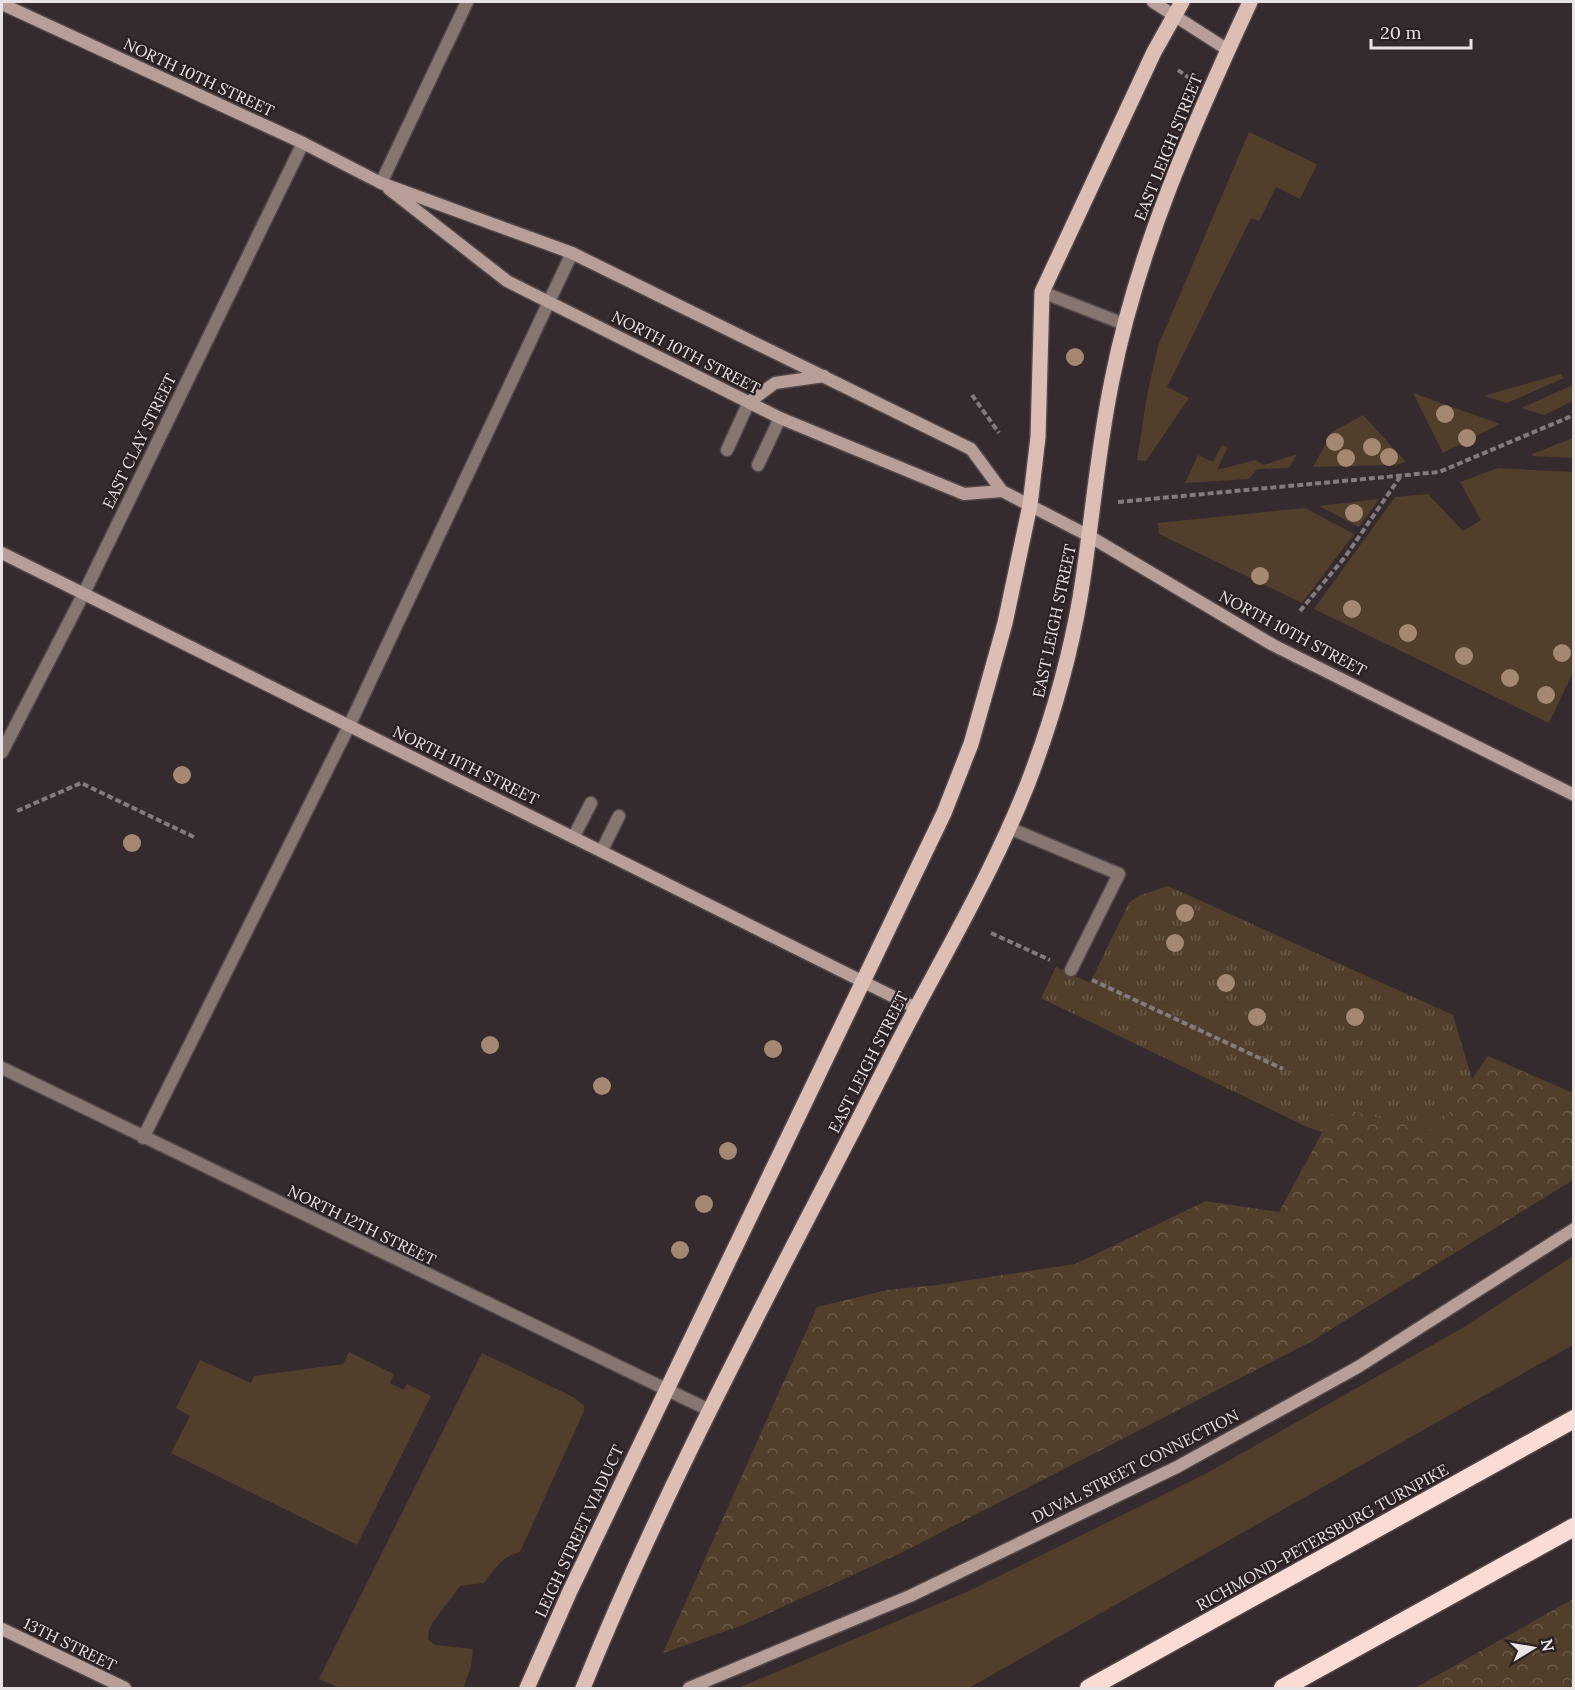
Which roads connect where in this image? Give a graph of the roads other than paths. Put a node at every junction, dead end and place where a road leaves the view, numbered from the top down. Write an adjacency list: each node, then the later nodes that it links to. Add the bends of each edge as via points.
1 (466, 2): 8 (street)
2 (1153, 2): 5 (street)
3 (1250, 2): 6 (main road, EAST LEIGH STREET)
4 (2, 4): 7 (street, NORTH 10TH STREET)
5 (1179, 8): 6 (street); 10 (main road, via 1154,52)
6 (1228, 50): 12 (main road, EAST LEIGH STREET, via 1152,234)
7 (303, 143): 8 (street, NORTH 10TH STREET); 22 (street, EAST CLAY STREET)
8 (381, 183): 9 (street, NORTH 10TH STREET); 11 (street, NORTH 10TH STREET, via 507,281)
9 (572, 254): 11 (street); 13 (street, NORTH 10TH STREET)
10 (1042, 292): 12 (street); 19 (main road, via 1038,437)
11 (549, 302): 14 (street, NORTH 10TH STREET); 23 (street)
12 (1124, 324): 20 (main road, EAST LEIGH STREET, via 1104,422)
13 (825, 376): 14 (street, via 775,383); 18 (street, NORTH 10TH STREET, via 971,449)
14 (749, 402): 15 (street, NORTH 10TH STREET); 16 (street)
15 (780, 418): 17 (street); 18 (street, NORTH 10TH STREET, via 964,494)
16 (728, 450)
17 (758, 465)
18 (1002, 491): 19 (street, NORTH 10TH STREET)
19 (1030, 506): 20 (street, NORTH 10TH STREET); 32 (main road, via 1005,623 971,744 940,824)
20 (1089, 536): 25 (street, NORTH 10TH STREET, via 1272,645); 28 (main road, EAST LEIGH STREET, via 1059,692)
21 (2, 553): 22 (street, NORTH 11TH STREET)
22 (84, 593): 23 (street, NORTH 11TH STREET); 24 (street, EAST CLAY STREET)
23 (350, 726): 29 (street, NORTH 11TH STREET); 35 (street)
24 (2, 752)
25 (1570, 793)
26 (591, 803): 29 (street)
27 (618, 816): 30 (street)
28 (1009, 828): 31 (street, via 1119,874); 33 (main road, EAST LEIGH STREET)
29 (574, 836): 30 (street, NORTH 11TH STREET)
30 (602, 850): 32 (street, NORTH 11TH STREET)
31 (1071, 970)
32 (864, 982): 33 (street, NORTH 11TH STREET); 37 (main road)
33 (916, 1008): 38 (main road, EAST LEIGH STREET)
34 (2, 1068): 35 (street, NORTH 12TH STREET)
35 (143, 1138): 37 (street, NORTH 12TH STREET)
36 (1574, 1229): 45 (street, DUVAL STREET CONNECTION, via 1358,1367 1177,1467 910,1596)
37 (666, 1390): 38 (street, NORTH 12TH STREET); 43 (main road, LEIGH STREET VIADUCT)
38 (709, 1410): 44 (main road, via 621,1595)
39 (1574, 1419): 46 (highway, RICHMOND-PETERSBURG TURNPIKE)
40 (1574, 1527): 47 (highway)
41 (2, 1629): 42 (street, 13TH STREET)
42 (124, 1689)
43 (527, 1689)
44 (583, 1689)
45 (689, 1689)
46 (1089, 1689)
47 (1283, 1689)

